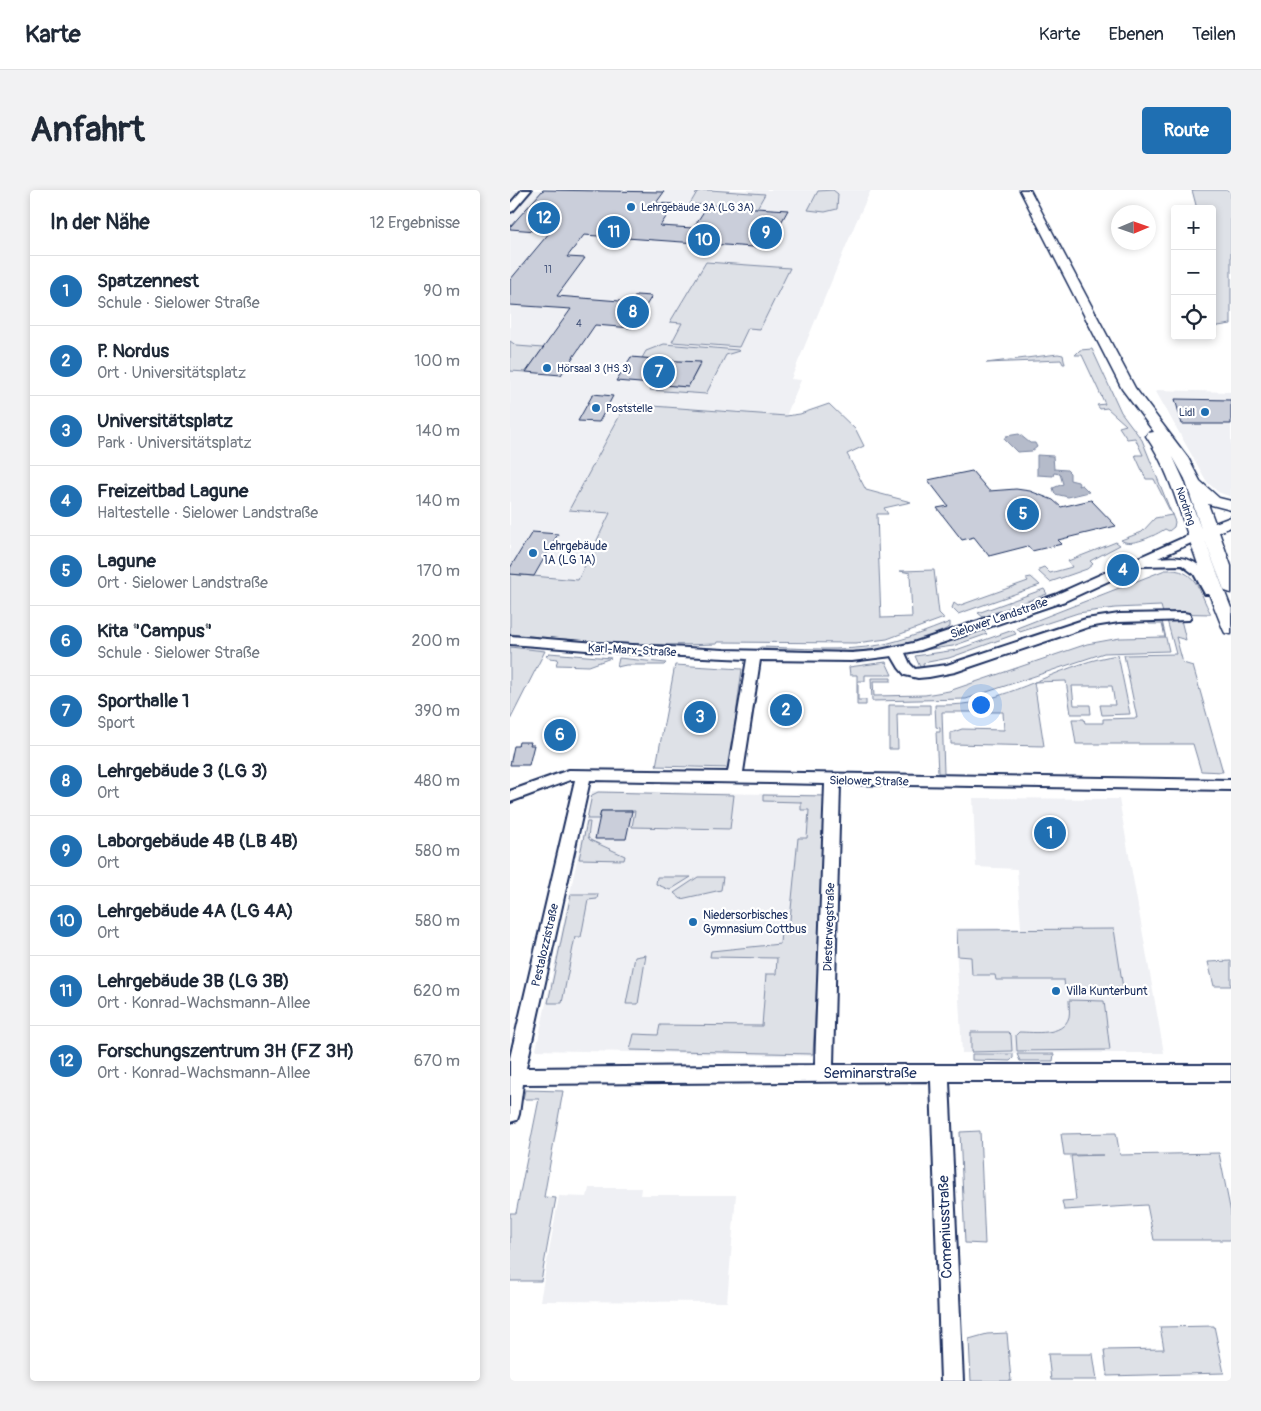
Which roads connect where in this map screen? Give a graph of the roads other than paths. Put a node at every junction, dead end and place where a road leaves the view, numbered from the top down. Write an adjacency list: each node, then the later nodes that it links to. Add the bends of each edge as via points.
1 (527, 190): 3 (street)
2 (1025, 190): 4 (main road, Nordring)
3 (510, 209)
4 (1129, 389): 5 (main road, Nordring, via 1176,449); 8 (main road, Nordring, via 1132,402 1162,449)
5 (1192, 479): 6 (main road, via 1214,501); 8 (main road, Nordring)
6 (1231, 506)
7 (1231, 522): 8 (main road, Sielower Landstraße)
8 (1203, 533): 9 (street, Sielower Landstraße); 10 (main road, Nordring); 11 (main road, Nordring)
9 (1137, 564): 11 (street, via 1170,561 1190,564 1204,576); 15 (street, Sielower Landstraße, via 1060,598)
10 (1231, 588)
11 (1221, 607): 13 (main road, Nordring)
12 (1184, 617): 15 (street, via 1119,618 1086,623 934,672 912,674)
13 (1231, 629)
14 (510, 640): 16 (street, Karl-Marx-Straße)
15 (897, 651): 16 (street, Sielower Landstraße, via 852,657)
16 (754, 656): 18 (street)
17 (584, 775): 18 (street, Sielower Straße); 21 (street, Sielower Straße, via 569,775); 25 (street, Pestalozzistraße)
18 (735, 778): 19 (street, Sielower Straße)
19 (834, 780): 20 (street, Sielower Straße); 22 (street, Diesterwegstraße)
20 (1231, 785)
21 (510, 797)
22 (824, 1073): 23 (street, Seminarstraße); 25 (street, Seminarstraße)
23 (940, 1073): 24 (street, Seminarstraße); 27 (street, Comeniusstraße)
24 (1231, 1073)
25 (512, 1076): 26 (street, Pestalozzistraße)
26 (510, 1114)
27 (952, 1381)

